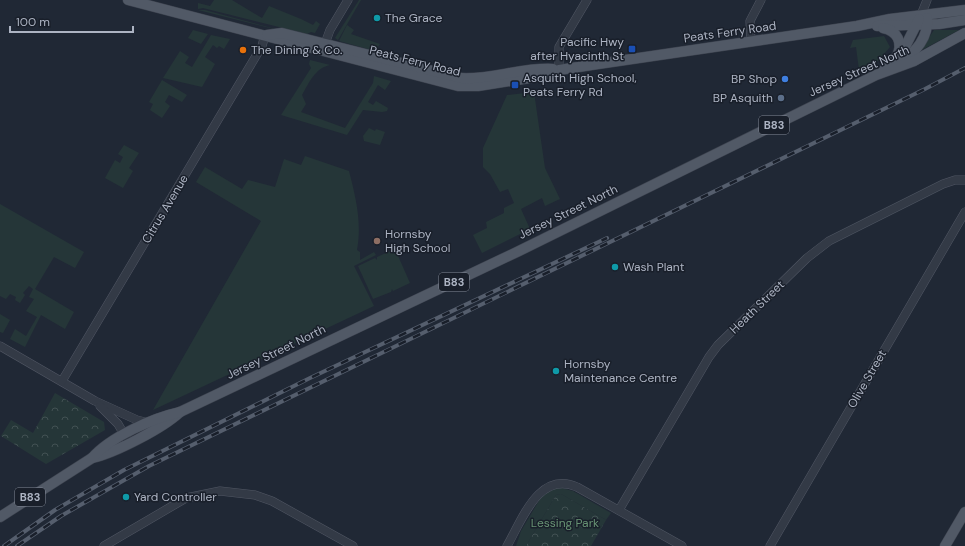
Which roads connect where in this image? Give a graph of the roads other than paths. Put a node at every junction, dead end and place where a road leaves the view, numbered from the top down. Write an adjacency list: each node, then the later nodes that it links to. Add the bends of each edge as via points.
1 (128, 0): 12 (main road, Peats Ferry Road)
2 (348, 0): 14 (street, via 330,30)
3 (587, 0): 17 (street, via 560,47)
4 (761, 0): 13 (street, via 749,26)
5 (965, 10): 6 (main road)
6 (925, 12): 7 (main road); 8 (main road, Peats Ferry Road); 9 (main road, Peats Ferry Road); 16 (main road, B83, via 925,35 920,44)
7 (965, 20)
8 (917, 25): 10 (main road, Peats Ferry Road); 15 (main road, B83, via 908,43)
9 (858, 26): 10 (main road, Peats Ferry Road); 13 (main road, Peats Ferry Road)
10 (875, 26): 15 (main road, via 889,29 898,37 900,45)
11 (965, 33): 16 (main road, Jersey Street North / B83, via 914,61)
12 (265, 35): 14 (main road, Peats Ferry Road, via 282,33); 22 (street, Citrus Avenue, via 253,62)
13 (751, 42): 17 (main road, Peats Ferry Road)
14 (324, 48): 17 (main road, Peats Ferry Road, via 460,78 539,68)
15 (896, 58): 18 (main road, B83)
16 (893, 69): 18 (main road, Jersey Street North / B83)
17 (559, 70)
18 (876, 75): 24 (main road, Jersey Street North / B83, via 512,254)
19 (965, 180): 27 (street, Heath Street, via 943,184 829,241 807,258 718,345 709,357)
20 (965, 212): 34 (street, Olive Street)
21 (0, 346): 22 (street)
22 (62, 382): 23 (street)
23 (94, 401): 25 (street); 26 (street, via 113,417)
24 (180, 412): 25 (main road, Jersey Street North / B83, via 164,415); 26 (main road, Jersey Street North / B83, via 169,423)
25 (148, 423): 26 (main road, Jersey Street North / B83)
26 (127, 439): 29 (main road, Jersey Street North / B83, via 105,455 92,458)
27 (619, 510): 32 (street, via 568,483 557,483 542,490 535,498); 33 (street)
28 (965, 512): 35 (main road)
29 (0, 517)
30 (104, 546): 31 (street, via 186,498 220,491 255,495 297,514)
31 (353, 546)
32 (507, 546)
33 (682, 546)
34 (770, 546)
35 (945, 546)

